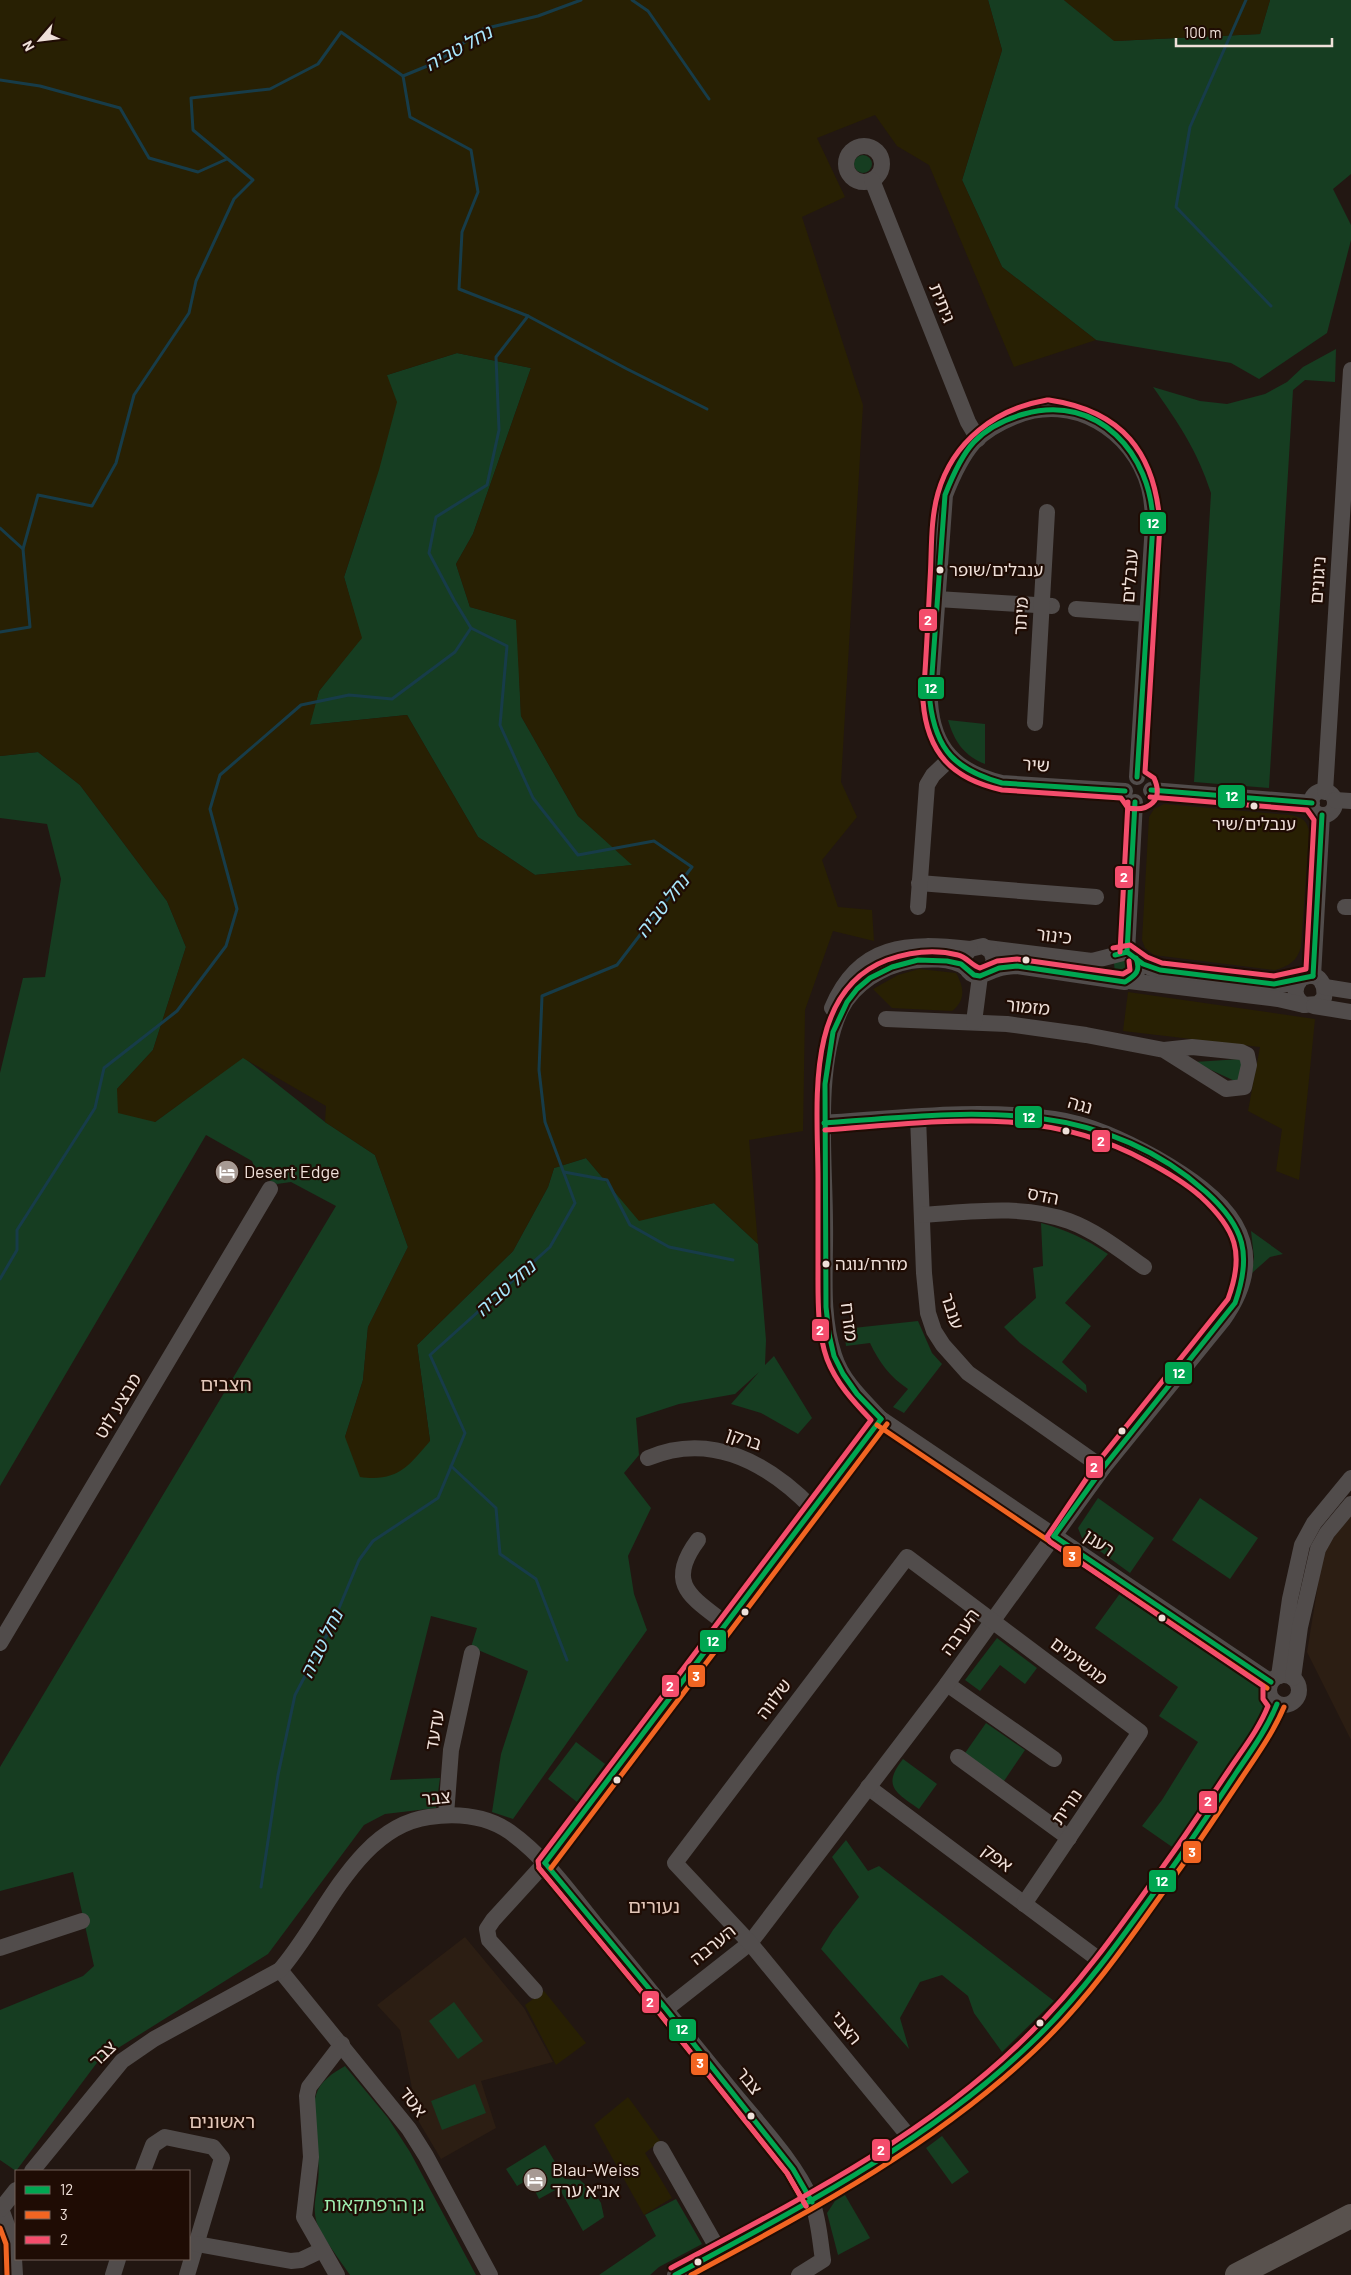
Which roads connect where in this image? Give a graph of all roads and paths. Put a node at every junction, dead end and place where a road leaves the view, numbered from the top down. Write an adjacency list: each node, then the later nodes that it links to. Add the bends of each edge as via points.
1 (872, 180): 3 (street, גיתית, via 968,422)
2 (1351, 370): 14 (street, ניגונים)
3 (978, 439): 5 (street, ענבלים, via 966,452 945,495); 8 (street, ענבלים, via 1006,420 1036,408 1048,407 1090,417 1126,444 1142,470 1153,502)
4 (1047, 512): 6 (street, מיתר)
5 (937, 599): 6 (street); 10 (street, ענבלים, via 930,702 932,721)
6 (1047, 606): 9 (street, מיתר)
7 (1076, 609): 8 (street)
8 (1147, 614): 11 (street, ענבלים)
9 (1035, 723)
10 (950, 758): 13 (street, שיר, via 973,774 1002,783); 16 (street, via 927,785)
11 (1138, 777): 12 (street, via 1146,779); 13 (street, via 1128,782)
12 (1151, 790): 13 (street, via 1146,800); 15 (street)
13 (1130, 797): 21 (street)
14 (1337, 798): 15 (street, via 1318,793)
15 (1317, 809): 24 (street)
16 (919, 884): 17 (street); 18 (street)
17 (1096, 897)
18 (918, 907)
19 (987, 948): 20 (street, via 978,946); 21 (street, כינור, via 1086,960); 22 (street, via 994,960)
20 (970, 949): 22 (street, via 964,958); 32 (street, מזרח, via 929,945 902,947 874,958 848,977 836,998 824,1032 821,1056)
21 (1126, 955): 23 (street, via 1138,971); 23 (street, via 1108,968); 24 (street, via 1151,968 1170,971 1274,984)
22 (978, 972): 23 (street, כינור, via 1017,966); 29 (street); 32 (street, מזרח, via 953,962 906,962 881,971 857,988 841,1011 828,1054)
23 (1123, 980): 26 (street, כינור)
24 (1313, 981): 25 (street); 26 (street, via 1324,998); 26 (street, via 1297,983 1295,993 1300,1002)
25 (1351, 991)
26 (1309, 1005): 27 (street, כינור)
27 (1351, 1012)
28 (886, 1020): 29 (street, מזמור)
29 (974, 1022): 30 (street, מזמור, via 1038,1027)
30 (1164, 1050): 30 (street, מזמור, via 1192,1047 1241,1052 1247,1055 1249,1065 1244,1087 1226,1089)
31 (918, 1117): 32 (street, נגה); 34 (street, ענבר); 35 (street, נגה, via 999,1114 1056,1119 1112,1136 1167,1165 1212,1196 1231,1217)
32 (824, 1123): 37 (street, מזרח, via 829,1334 834,1356 843,1374)
33 (270, 1190): 47 (street, מבצע לוט)
34 (922, 1215): 36 (street, הדס, via 989,1210 1046,1215 1094,1234); 39 (street, ענבר, via 928,1313 942,1345 968,1374)
35 (1245, 1250): 39 (street, הערבה, via 1241,1287 1235,1303)
36 (1144, 1267)
37 (881, 1419): 42 (street); 43 (street, רענן)
38 (648, 1458): 42 (street, ברקן, via 679,1448 731,1454 777,1476)
39 (1103, 1468): 43 (street, הערבה)
40 (1351, 1478): 49 (street, via 1314,1524 1302,1545 1290,1599)
41 (1351, 1504): 49 (street, via 1318,1549 1300,1627)
42 (813, 1509): 46 (street)
43 (1054, 1536): 45 (street, הערבה); 49 (street, רענן)
44 (698, 1540): 46 (street, via 684,1561 684,1585 695,1600)
45 (993, 1621): 50 (street, הערבה); 52 (street, מגשימים); 61 (street, שלווה, via 906,1557 687,1847 675,1863)
46 (726, 1624): 58 (street)
47 (0, 1643)
48 (472, 1653): 56 (street, עדעד, via 451,1750)
49 (1281, 1679): 51 (street, via 1270,1697); 51 (street, via 1299,1686 1296,1700 1287,1705)
50 (947, 1684): 54 (street); 55 (street, הערבה)
51 (1278, 1704): 63 (street, via 1258,1740 1193,1837)
52 (1140, 1732): 57 (street, נורית)
53 (958, 1757): 57 (street)
54 (1054, 1759)
55 (868, 1787): 59 (street, אפק); 61 (street, הערבה)
56 (446, 1815): 58 (street, צבר, via 490,1821 508,1831); 64 (street, צבר, via 409,1821 378,1840 347,1876)
57 (1069, 1838): 59 (street, נורית)
58 (545, 1863): 65 (street, via 487,1929 489,1940); 66 (street, צבר)
59 (1024, 1904): 63 (street, אפק)
60 (82, 1921): 62 (street)
61 (750, 1943): 66 (street, הערבה); 68 (street, הצבי)
62 (0, 1948)
63 (1102, 1962): 68 (street, via 1030,2044)
64 (280, 1970): 67 (street, אטד); 70 (street, צבר, via 154,2039 122,2061)
65 (535, 1991)
66 (666, 2009): 73 (street, צבר, via 794,2169)
67 (342, 2044): 77 (street, via 309,2087 307,2096 311,2157 304,2217); 84 (street, אטד, via 409,2129)
68 (911, 2139): 73 (street)
69 (661, 2149): 78 (street)
70 (33, 2170)
71 (143, 2170): 76 (street, via 153,2145 165,2137 213,2147 222,2158)
72 (15, 2191): 74 (street)
73 (812, 2202): 78 (street); 86 (street, צבר, via 817,2216 822,2260)
74 (1, 2207): 80 (street, via 13,2242)
75 (1351, 2216): 87 (highway)
76 (197, 2244): 77 (street, via 292,2261); 82 (street)
77 (322, 2250): 83 (street)
78 (719, 2252): 85 (street)
79 (118, 2260): 81 (street)
80 (15, 2275)
81 (113, 2275)
82 (187, 2275)
83 (337, 2275)
84 (490, 2275)
85 (675, 2275)
86 (799, 2275)
87 (1237, 2275)

